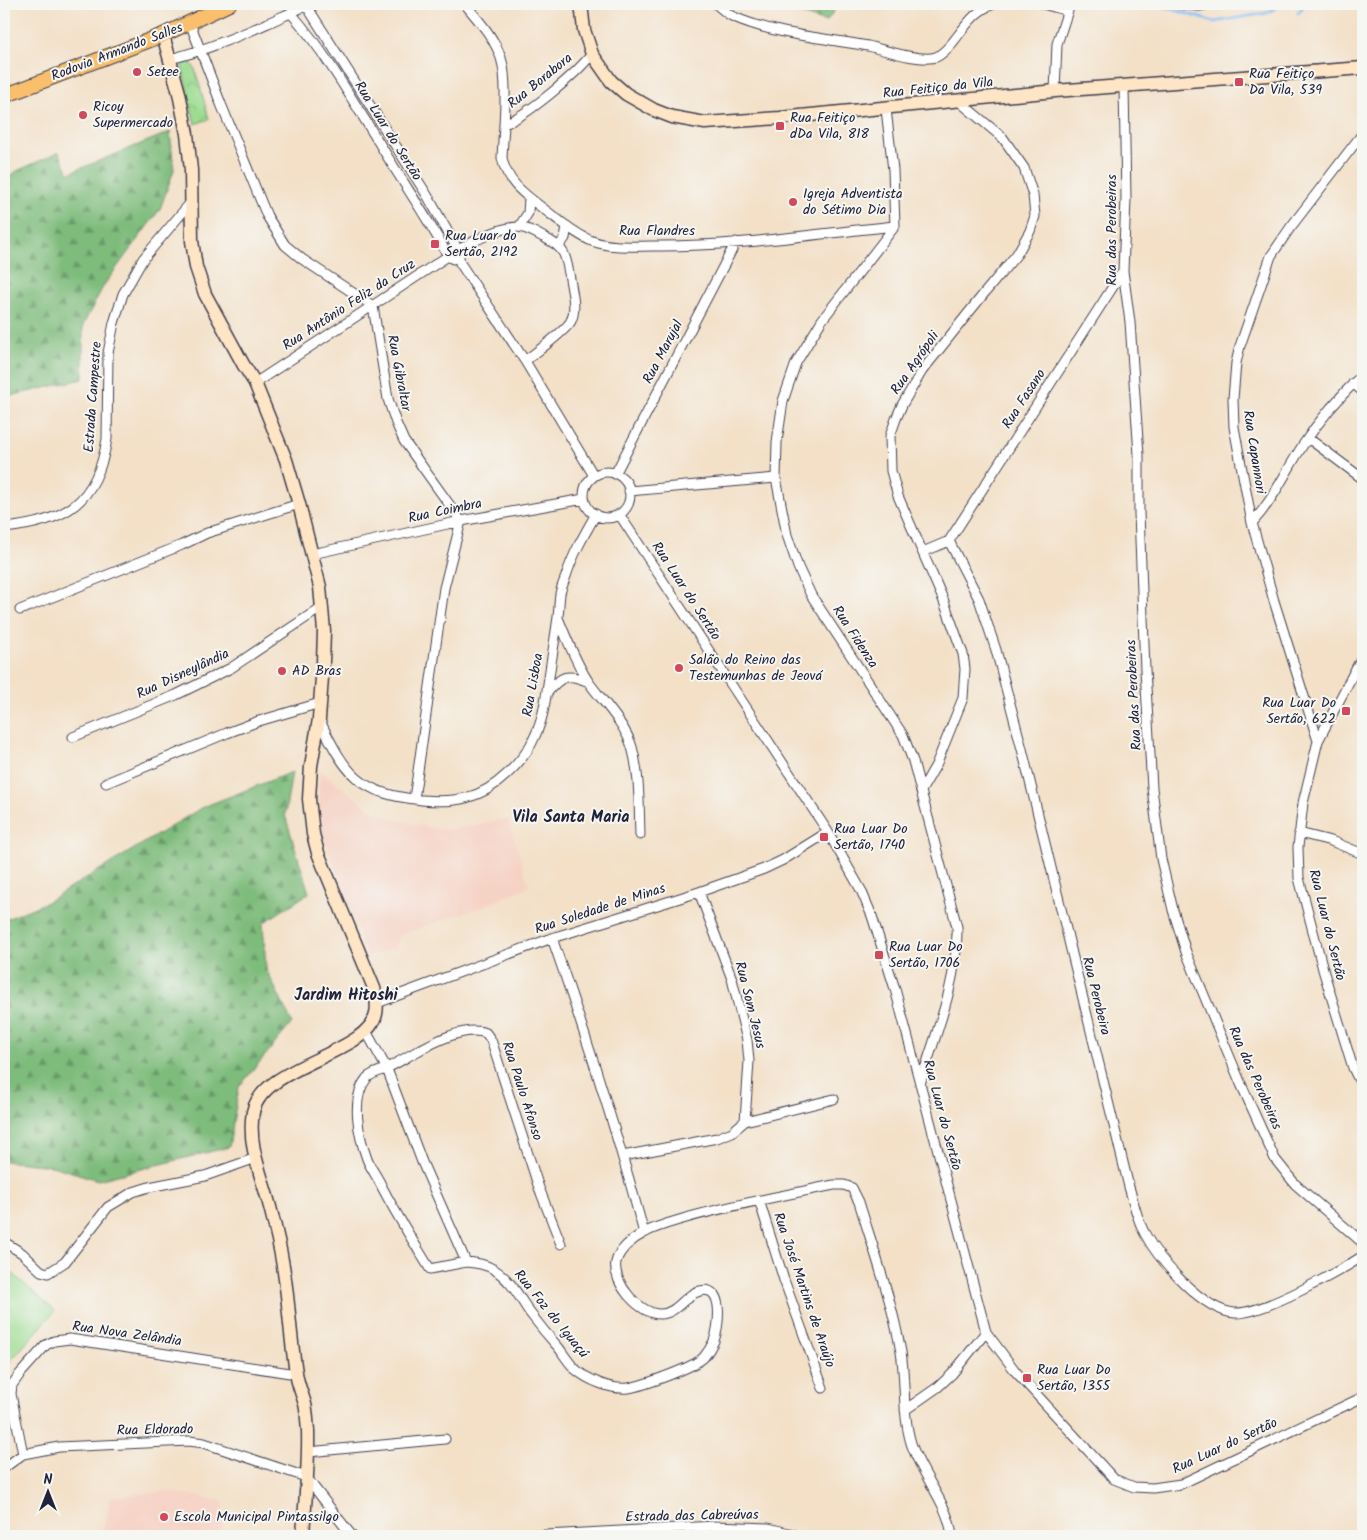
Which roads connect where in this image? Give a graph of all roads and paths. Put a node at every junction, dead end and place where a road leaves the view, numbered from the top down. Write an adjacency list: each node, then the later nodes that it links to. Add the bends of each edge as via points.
1 (229, 4): 12 (main road, Rodovia Armando Salles)
2 (307, 4): 11 (street); 18 (street, Rua Luar do Sertão)
3 (465, 4): 25 (street, Rua Flandres, via 487,31 502,60)
4 (581, 4): 15 (street, Rua Feitiço da Vila, via 584,30)
5 (716, 4): 6 (street, via 733,17 781,32 926,58 944,52 971,19)
6 (994, 4)
7 (1042, 4): 10 (street)
8 (1180, 4): 9 (street)
9 (1210, 4)
10 (1069, 7): 21 (street, via 1057,44)
11 (291, 13): 14 (street); 20 (street, Rua Luar do Sertão, via 315,43)
12 (190, 23): 13 (main road, Rodovia Armando Salles); 14 (street)
13 (164, 35): 16 (street); 22 (main road, Rodovia Armando Salles)
14 (201, 50): 16 (street); 38 (street, via 267,216 286,246)
15 (592, 54): 24 (street, Rua Feitiço da Vila, via 610,80 626,94 672,117 705,123 740,122); 25 (street, Rua Borabora, via 547,95 519,117)
16 (170, 59): 28 (street, via 186,134)
17 (1363, 68): 19 (street, Rua Feitiço da Vila)
18 (356, 84): 20 (street); 34 (street, Rua Luar do Sertão)
19 (1124, 86): 21 (street, Rua Feitiço da Vila); 37 (street, Rua das Perobeiras, via 1126,199)
20 (346, 92): 35 (street, Rua Luar do Sertão)
21 (1055, 92): 23 (street, Rua Feitiço da Vila)
22 (4, 96)
23 (960, 102): 24 (street, Rua Feitiço da Vila); 58 (street, Rua Agrópoli, via 1003,138 1024,168 1033,195 1034,216 1017,254 922,371 902,405 890,436 891,471 898,496)
24 (886, 109): 30 (street)
25 (504, 124): 27 (street, Rua Flandres, via 504,170 513,184)
26 (1363, 133): 55 (street, Rua Capannori, via 1276,247 1240,346 1234,376 1232,417)
27 (529, 198): 29 (street, Rua Flandres); 31 (street, via 528,213)
28 (192, 201): 41 (street, via 193,250 205,294); 56 (street, Estrada Campestre, via 142,259 123,294 108,353 105,451 88,491 76,505 58,517)
29 (567, 226): 32 (street, Rua Flandres, via 605,245 677,246); 33 (street, via 565,238)
30 (896, 226): 32 (street, Rua Flandres); 47 (street, Rua Fidenza, via 822,320 796,363 783,401)
31 (519, 227): 33 (street); 34 (street, Rua Antônio Feliz da Cruz, via 496,232)
32 (736, 242): 45 (street, Rua Marujal)
33 (559, 246): 39 (street, via 567,263 573,315 567,327)
34 (458, 250): 35 (street, Rua Antônio Feliz da Cruz); 36 (street, Rua Luar do Sertão)
35 (448, 256): 36 (street, Rua Luar do Sertão); 38 (street, Rua Antônio Feliz da Cruz)
36 (460, 263): 39 (street, Rua Luar do Sertão)
37 (1123, 271): 57 (street, Rua Fasano); 91 (street, Rua das Perobeiras, via 1130,322 1139,455 1152,788 1161,859 1173,910 1186,952 1275,1158 1295,1184)
38 (373, 306): 41 (street, Rua Antônio Feliz da Cruz); 54 (street, Rua Gibraltar, via 388,399 396,423 404,441)
39 (525, 361): 46 (street, Rua Luar do Sertão)
40 (1363, 374): 42 (street)
41 (255, 382): 51 (street, via 286,460)
42 (1353, 383): 43 (street); 44 (street)
43 (1363, 392)
44 (1308, 438): 48 (street); 55 (street, via 1273,497)
45 (615, 474): 46 (street, via 604,472); 49 (street, via 623,479)
46 (594, 476): 50 (street, via 584,490)
47 (776, 478): 49 (street); 71 (street, Rua Fidenza, via 787,535 805,581 828,622 903,735)
48 (1363, 479)
49 (629, 491): 53 (street, via 627,504)
50 (584, 499): 52 (street); 54 (street, Rua Coimbra)
51 (299, 504): 59 (street); 61 (street, via 207,533)
52 (596, 514): 53 (street, via 608,517); 62 (street, Rua Lisboa, via 578,543 570,564 560,592)
53 (619, 514): 73 (street, Rua Luar do Sertão)
54 (461, 521): 59 (street, Rua Coimbra); 72 (street, via 444,588)
55 (1252, 523): 69 (street, Rua Capannori)
56 (4, 528)
57 (949, 541): 58 (street); 93 (street, Rua Perobeira, via 979,599 996,650 1129,1187 1139,1222 1151,1246 1175,1276 1206,1301 1234,1313 1256,1310)
58 (923, 552): 71 (street, Rua Agrópoli, via 963,654 965,669 962,698 936,766)
59 (312, 554): 60 (street)
60 (322, 607): 66 (street); 68 (street, Rua Disneylândia, via 231,668 176,695)
61 (20, 610)
62 (558, 617): 64 (street); 65 (street, Rua Lisboa)
63 (1363, 654): 69 (street, Rua Luar do Sertão)
64 (589, 682): 65 (street, via 568,676 558,680); 75 (street, via 632,746)
65 (546, 693): 72 (street, Rua Lisboa, via 535,737 522,759 500,781 461,800)
66 (320, 703): 67 (street); 70 (street, via 227,733)
67 (319, 719): 72 (street, Rua Lisboa, via 346,767 362,783 380,792); 79 (street, via 309,799 313,834 374,988)
68 (73, 737)
69 (1318, 741): 74 (street, Rua Luar do Sertão)
70 (106, 783)
71 (921, 791): 82 (street, Rua Fidenza, via 957,927 957,949 948,994)
72 (414, 799)
73 (828, 832): 77 (street, Rua Soledade de Minas, via 783,860); 82 (street, Rua Luar do Sertão, via 872,916)
74 (1299, 833): 76 (street); 83 (street, Rua Luar do Sertão, via 1300,878 1324,973 1353,1068)
75 (640, 835)
76 (1363, 854)
77 (699, 892): 78 (street, Rua Soledade de Minas); 85 (street, Rua Som Jesus, via 732,979 747,1040 749,1061)
78 (552, 938): 79 (street, Rua Soledade de Minas); 86 (street)
79 (377, 1003): 80 (street, via 373,1024)
80 (366, 1031): 81 (street); 87 (street, via 278,1081 259,1098 251,1124)
81 (387, 1068): 92 (street, Rua Paulo Afonso, via 429,1044 456,1034 473,1030 486,1033); 94 (street, via 422,1162); 94 (street, Rua Paulo Afonso, via 366,1079 360,1091 357,1106 359,1126 368,1160 430,1269)
82 (920, 1084): 95 (street, Rua Luar do Sertão)
83 (1363, 1088)
84 (834, 1099): 85 (street)
85 (745, 1121): 86 (street, via 732,1132 717,1138)
86 (623, 1156): 89 (street)
87 (256, 1158): 90 (street, via 205,1176 149,1187 127,1196 108,1207 65,1262 48,1273); 96 (street, via 283,1266)
88 (759, 1200): 89 (street, Rua Foz do Iguaçú, via 702,1213); 97 (street, Rua José Martins de Araújo); 99 (street, Rua Foz do Iguaçú, via 834,1185 852,1188 893,1314 901,1354)
89 (644, 1233): 94 (street, Rua Foz do Iguaçú, via 620,1251 616,1263 616,1273 634,1302 649,1312 662,1314 673,1310 693,1293 706,1290 716,1296 718,1317 714,1339 702,1359 671,1374 627,1388 594,1381 575,1369 530,1313 511,1283 494,1269)
90 (4, 1242)
91 (1363, 1242)
92 (561, 1244)
93 (1363, 1256)
94 (466, 1262)
95 (986, 1332): 98 (street, Rua Luar do Sertão, via 1016,1372 1114,1479 1134,1487 1181,1484); 99 (street, via 952,1374)
96 (296, 1374): 101 (street, via 306,1406); 102 (street, Rua Nova Zelândia, via 70,1339 54,1340 12,1385)
97 (823, 1388)
98 (1363, 1397)
99 (905, 1410): 109 (street, via 911,1444 946,1514)
100 (444, 1439): 101 (street)
101 (308, 1452): 104 (street)
102 (23, 1454): 103 (street, Rua Eldorado); 104 (street, Rua Eldorado, via 59,1447 189,1441)
103 (4, 1468)
104 (306, 1477): 105 (street); 106 (street)
105 (303, 1536)
106 (352, 1536)
107 (527, 1536): 108 (street, Estrada das Cabreúvas, via 715,1526 768,1528)
108 (796, 1536)
109 (952, 1536)

